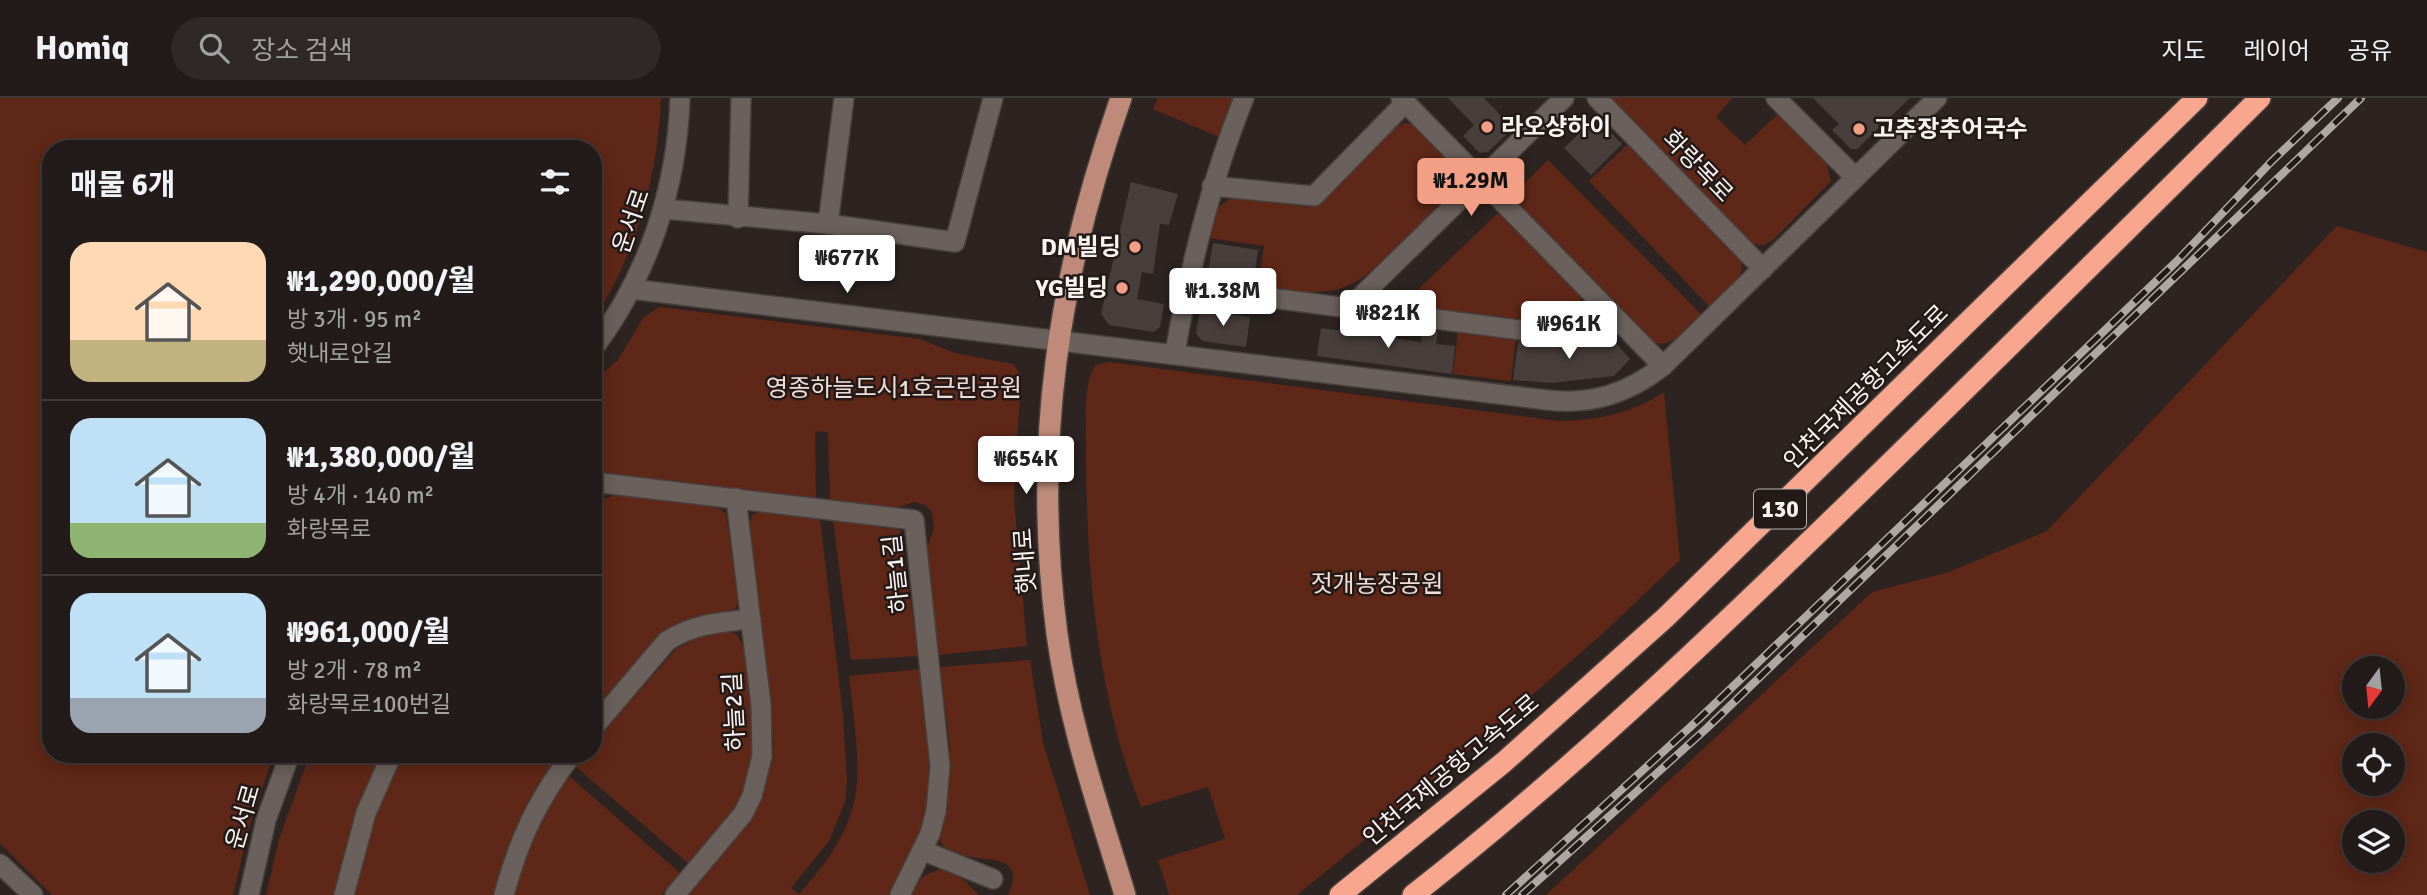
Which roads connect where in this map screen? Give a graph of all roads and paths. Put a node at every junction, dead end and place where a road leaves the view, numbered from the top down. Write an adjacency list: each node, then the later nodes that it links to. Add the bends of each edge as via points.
1 (680, 98): 17 (street, 운서로)
2 (741, 98): 18 (street)
3 (844, 98): 19 (street)
4 (993, 98): 19 (street, via 955,242)
5 (1121, 98): 26 (main road, 햇내로, via 1086,205)
6 (1244, 98): 16 (street)
7 (1564, 98): 15 (street)
8 (1597, 98): 20 (street, 화랑목로)
9 (1776, 98): 14 (street)
10 (1937, 98): 14 (street)
11 (2197, 98): 46 (highway, 인천국제공항고속도로 / 130, via 1656,627 1504,762)
12 (2260, 98): 47 (highway, 130, via 1681,664 1532,798)
13 (1403, 100): 15 (street); 16 (street, via 1314,196)
14 (1855, 177): 20 (street)
15 (1481, 181): 23 (street); 24 (street)
16 (1212, 186): 21 (street)
17 (664, 209): 18 (street); 22 (street, 운서로)
18 (738, 218): 19 (street)
19 (828, 224)
20 (1763, 269): 28 (street)
21 (1186, 287): 24 (street); 27 (street)
22 (631, 289): 25 (street, 운서로); 26 (street)
23 (1603, 307): 24 (street, via 1578,330 1551,334); 28 (street)
24 (1349, 308)
25 (602, 335)
26 (1058, 341): 27 (street); 45 (main road, 햇내로, via 1047,476 1058,636 1085,763)
27 (1175, 353): 28 (street, via 1568,403 1612,396 1638,385)
28 (1663, 366)
29 (602, 487): 30 (street, 하늘1길)
30 (736, 498): 31 (street, 하늘2길); 36 (street, 하늘1길, via 914,520 940,766 936,811)
31 (751, 619): 32 (street, via 700,625 674,636); 43 (street, 하늘2길, via 764,731 759,774 738,822)
32 (602, 718)
33 (287, 763): 40 (street, 운서로, via 266,820)
34 (388, 763): 41 (street, via 366,813)
35 (565, 763): 42 (street, via 520,838)
36 (924, 851): 38 (street); 44 (street, 하늘1길)
37 (0, 864): 39 (street)
38 (992, 879)
39 (33, 895)
40 (249, 895)
41 (344, 895)
42 (503, 895)
43 (675, 895)
44 (900, 895)
45 (1125, 895)
46 (1340, 895)
47 (1413, 895)

